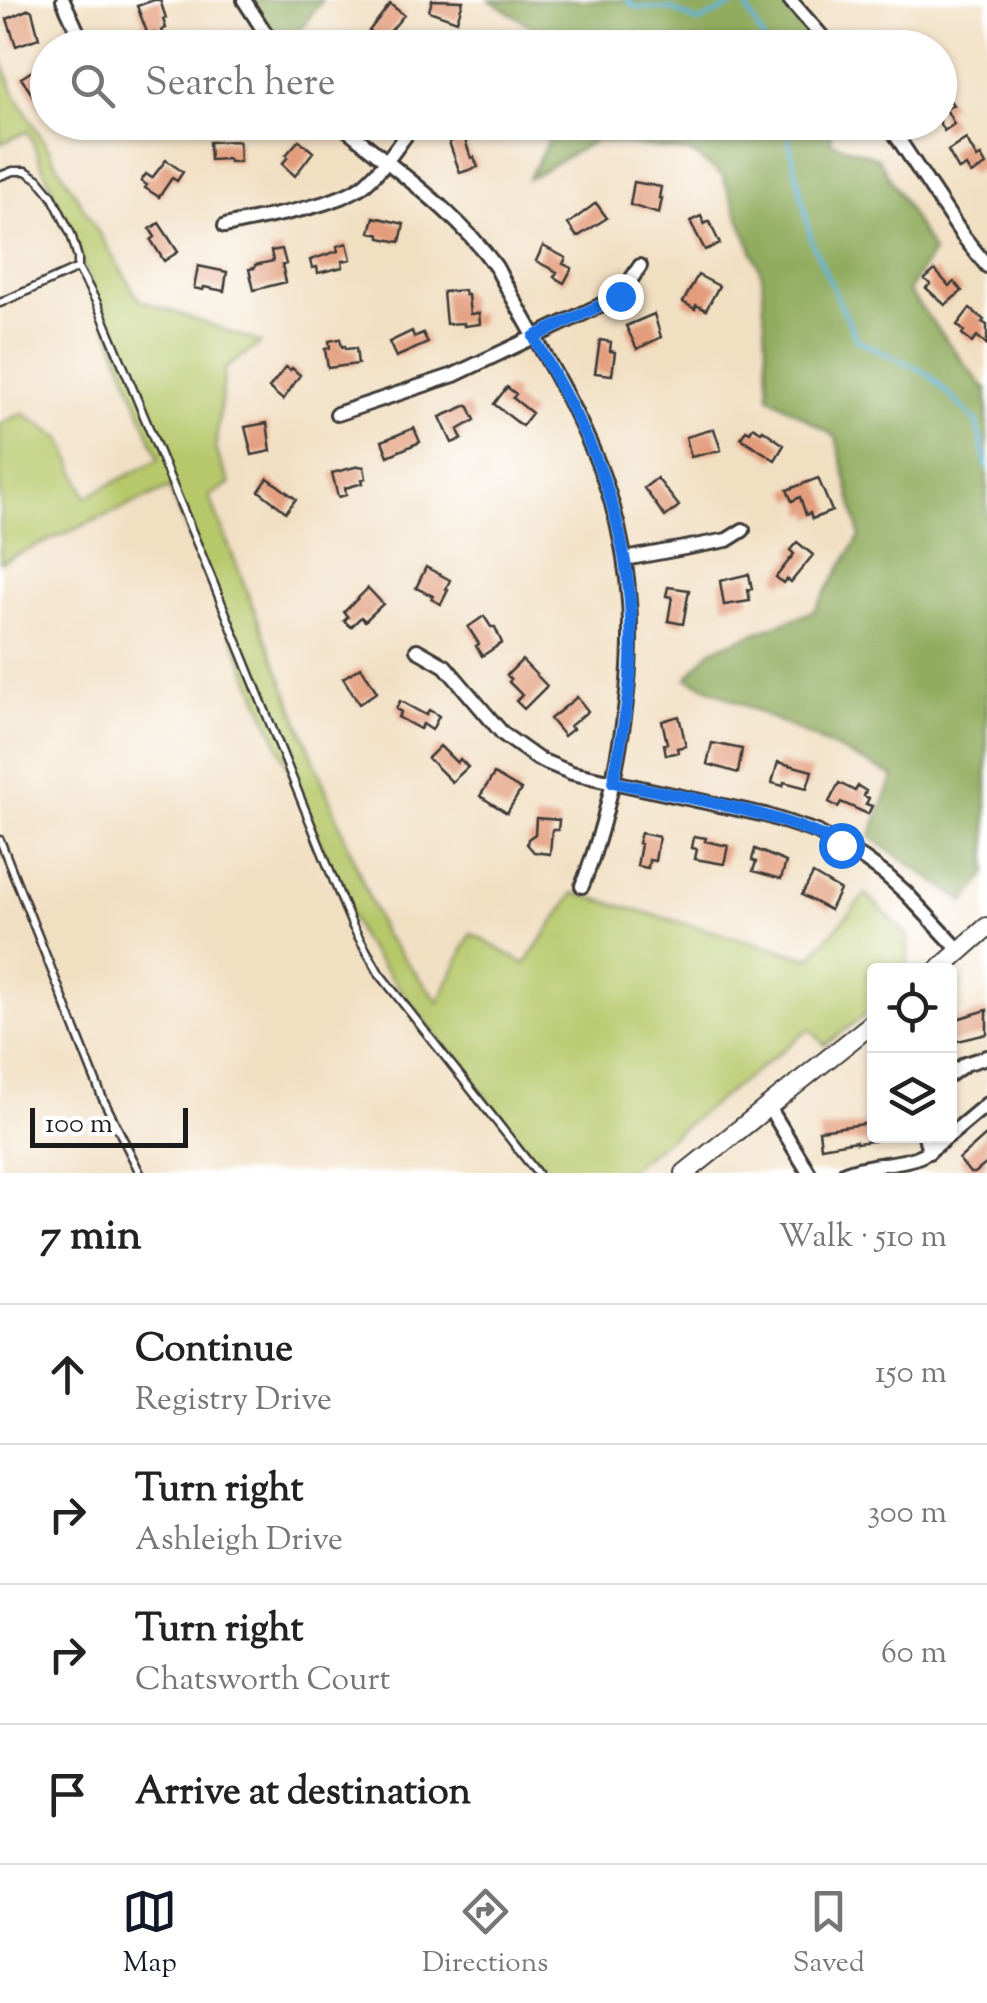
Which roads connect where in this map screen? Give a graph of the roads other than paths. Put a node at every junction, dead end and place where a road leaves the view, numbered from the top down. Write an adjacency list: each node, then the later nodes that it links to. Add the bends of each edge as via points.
1 (63, 0): 4 (street)
2 (244, 0): 5 (street)
3 (790, 0): 6 (street)
4 (77, 30)
5 (263, 30)
6 (816, 30)
7 (359, 140): 10 (street)
8 (402, 140): 10 (street)
9 (899, 140): 14 (street)
10 (385, 162): 12 (street, via 344,197); 17 (street, via 482,247)
11 (0, 176): 15 (lane, via 26,171 38,179 72,234)
12 (225, 226)
13 (640, 266): 17 (street, via 620,296)
14 (987, 266)
15 (78, 268): 16 (lane); 38 (lane, via 352,927 379,973)
16 (0, 303)
17 (534, 337): 18 (street, via 454,376); 20 (street, via 598,463)
18 (337, 414)
19 (743, 530): 20 (street, via 727,540)
20 (624, 559): 22 (street, via 630,677)
21 (416, 650): 22 (street, via 445,666 520,748 554,767)
22 (613, 782): 24 (street); 26 (street, via 816,832 886,875)
23 (0, 840): 37 (lane, via 102,1096)
24 (582, 886)
25 (987, 927): 26 (street)
26 (960, 952): 27 (street)
27 (946, 963)
28 (867, 1028): 32 (street)
29 (987, 1057): 30 (street)
30 (957, 1070)
31 (987, 1104): 33 (street)
32 (769, 1107): 39 (street); 40 (street)
33 (957, 1128)
34 (927, 1143): 36 (street)
35 (940, 1143): 36 (street)
36 (929, 1152): 41 (street)
37 (140, 1173)
38 (536, 1173)
39 (686, 1173)
40 (809, 1173)
41 (845, 1173)

